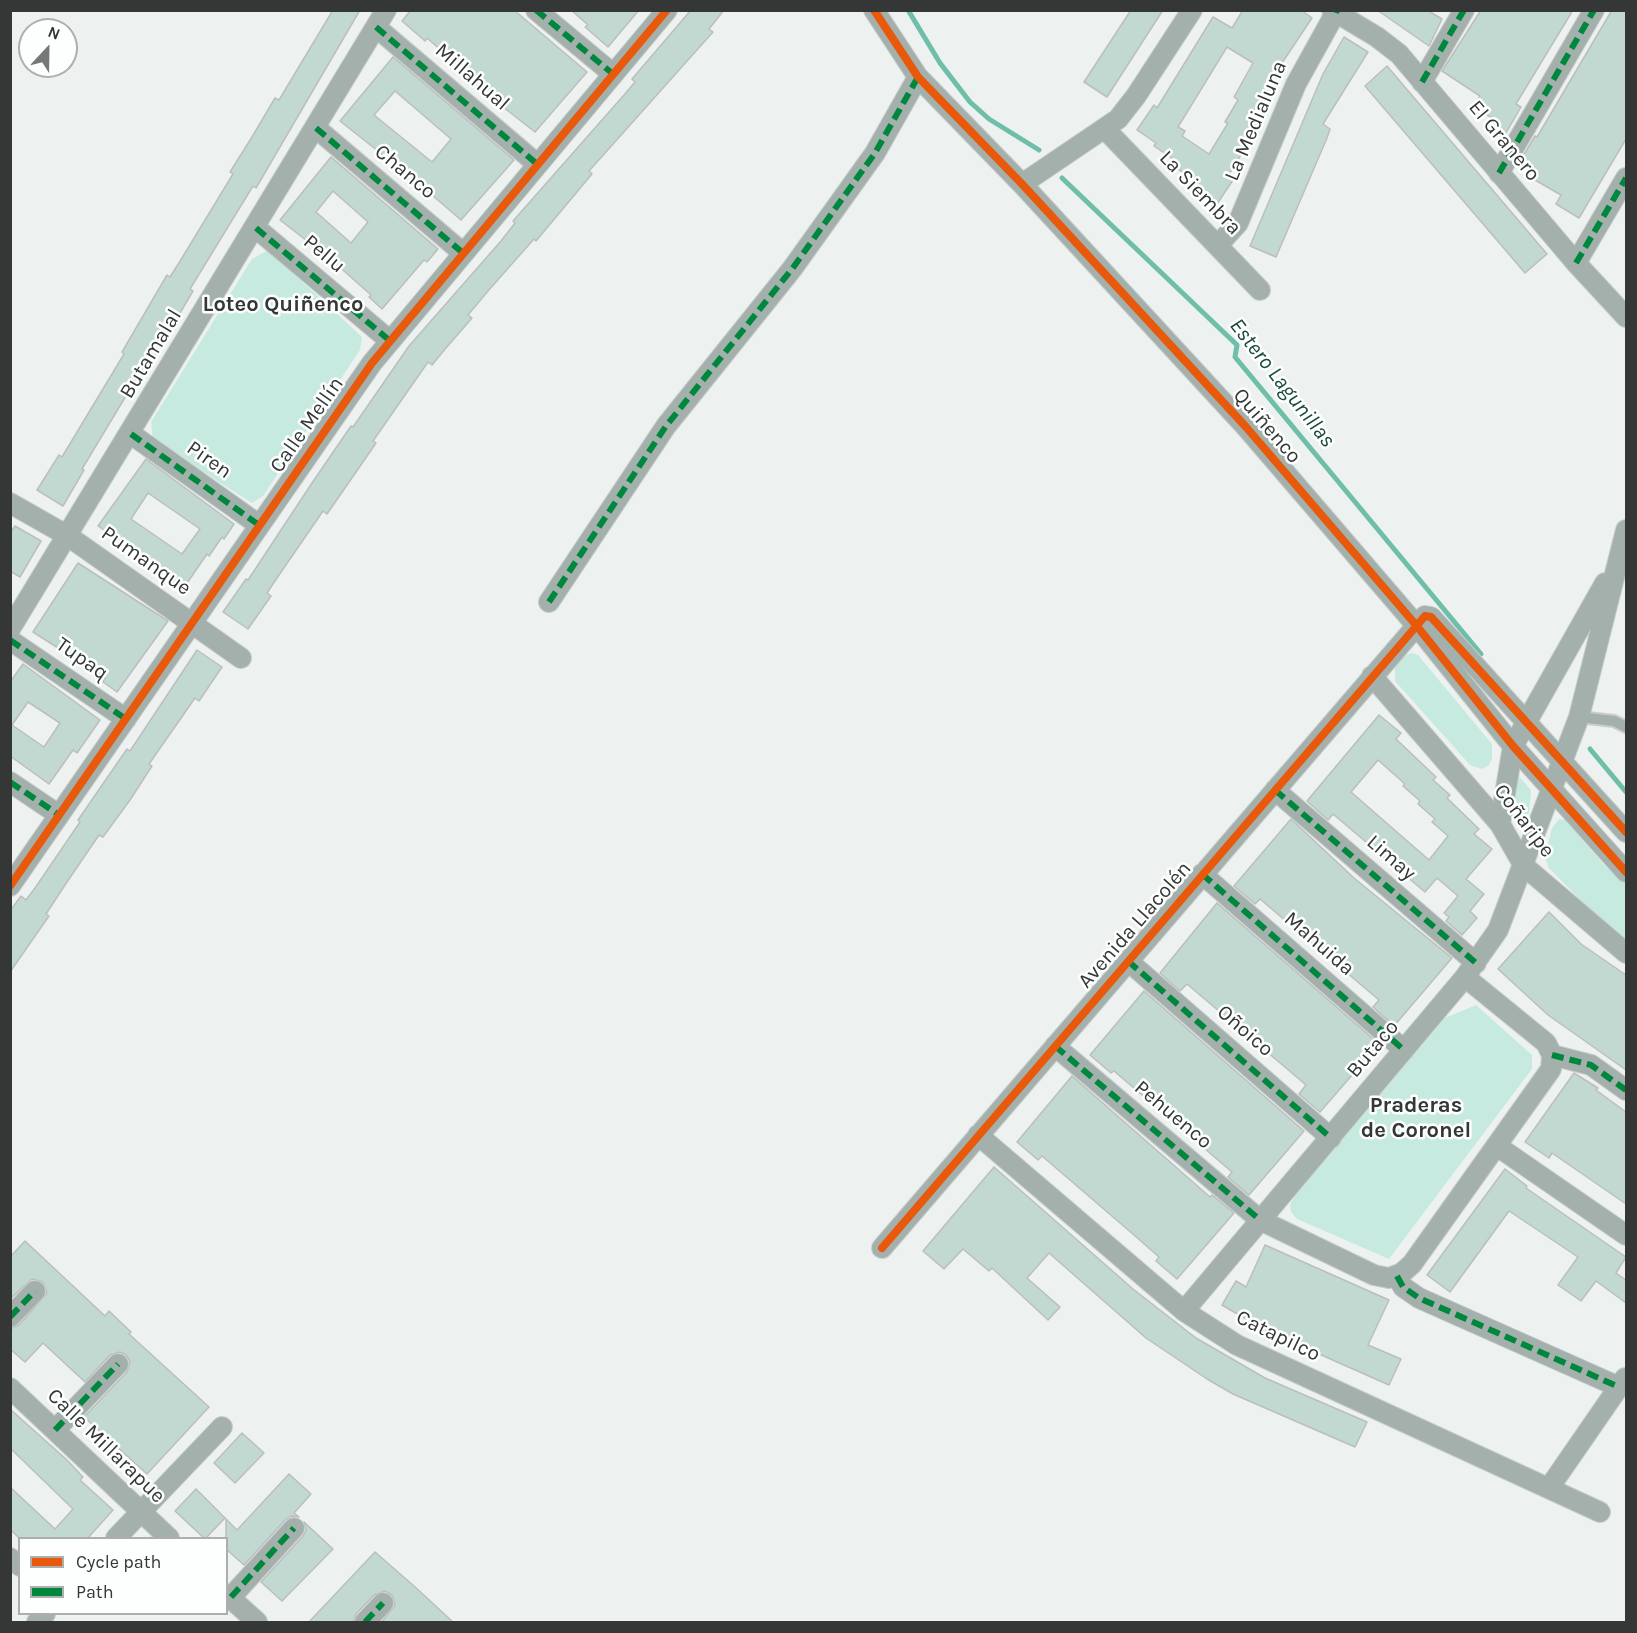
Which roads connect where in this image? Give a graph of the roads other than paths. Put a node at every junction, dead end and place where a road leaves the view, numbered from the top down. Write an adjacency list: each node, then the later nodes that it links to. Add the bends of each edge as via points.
1 (536, 10): 9 (street)
2 (667, 10): 9 (street, Calle Mellín)
3 (874, 10): 10 (street, Quiñenco)
4 (1192, 10): 13 (street, via 1128,108)
5 (1464, 10): 11 (street)
6 (1594, 10): 15 (street)
7 (1335, 11): 11 (street, El Granero, via 1389,45); 19 (street, La Medialuna, via 1304,67 1238,223)
8 (381, 19): 12 (street, Butamalal); 14 (street, Millahual)
9 (613, 74): 14 (street, Calle Mellín)
10 (918, 77): 17 (street, Quiñenco); 31 (street, via 875,153 792,269 666,426)
11 (1422, 82): 15 (street, El Granero)
12 (316, 128): 18 (street, Butamalal); 20 (street, Chanco)
13 (1106, 129): 17 (street); 19 (street, La Siembra)
14 (537, 164): 20 (street, Calle Mellín)
15 (1499, 173): 21 (street, El Granero)
16 (1626, 178): 21 (street)
17 (1022, 184): 33 (street, Quiñenco, via 1246,427)
18 (256, 228): 24 (street, Pellu); 25 (street, Butamalal)
19 (1218, 245): 22 (street, La Siembra)
20 (463, 253): 24 (street, Calle Mellín)
21 (1576, 263): 23 (street, El Granero)
22 (1260, 290)
23 (1626, 317)
24 (389, 340): 27 (street, Calle Mellín)
25 (131, 434): 27 (street, Piren); 29 (street, Butamalal)
26 (15, 506): 29 (street, Pumanque)
27 (259, 525): 32 (street, Calle Mellín)
28 (1626, 530): 30 (street)
29 (68, 536): 32 (street, Pumanque); 34 (street, Butamalal)
30 (1616, 563): 38 (street, Butaco); 40 (street)
31 (549, 602)
32 (192, 623): 36 (street, Pumanque); 39 (street, Calle Mellín)
33 (1416, 625): 37 (street, Avenida Llacolén); 40 (street, via 1425,616 1431,617); 42 (street, Quiñenco)
34 (10, 629)
35 (10, 639): 39 (street, Tupaq)
36 (242, 658)
37 (1372, 676): 45 (street, Avenida Llacolén); 48 (street, Coñaripe)
38 (1579, 717): 41 (lane, via 1614,721); 43 (street, Butaco)
39 (126, 719): 47 (street, Calle Mellín)
40 (1527, 720): 42 (street); 43 (street)
41 (1626, 727)
42 (1513, 746): 46 (street, Quiñenco); 48 (street)
43 (1562, 761): 46 (street, Butaco); 49 (street)
44 (10, 782): 47 (street)
45 (1275, 790): 52 (street, Avenida Llacolén); 56 (street, Limay)
46 (1553, 790): 50 (street, Butaco); 51 (street, Quiñenco)
47 (59, 815): 53 (street, Calle Mellín)
48 (1500, 824): 50 (street, Coñaripe)
49 (1626, 832)
50 (1524, 866): 54 (street, Coñaripe); 56 (street, Butaco, via 1498,930)
51 (1626, 872)
52 (1202, 874): 55 (street, Avenida Llacolén); 58 (street, Mahuida)
53 (10, 885)
54 (1626, 953)
55 (1128, 961): 57 (street, Avenida Llacolén); 62 (street, Oñoico)
56 (1470, 970): 58 (street, Butaco); 59 (street, Limay, via 1546,1043)
57 (1055, 1046): 61 (street, Avenida Llacolén); 64 (street, Pehuenco)
58 (1404, 1050): 62 (street, Butaco)
59 (1552, 1055): 60 (street, via 1591,1065); 63 (street, via 1547,1076)
60 (1626, 1090)
61 (978, 1135): 66 (street, Avenida Llacolén); 69 (street, Catapilco)
62 (1331, 1138): 64 (street, Butaco)
63 (1497, 1146): 65 (street); 67 (street, via 1412,1264)
64 (1260, 1221): 67 (street, Pehuenco, via 1374,1275); 69 (street, Butaco)
65 (1626, 1235)
66 (882, 1248)
67 (1397, 1276): 72 (street, via 1403,1287 1419,1299)
68 (34, 1291): 70 (street)
69 (1184, 1311): 76 (street, Catapilco, via 1237,1345)
70 (10, 1317)
71 (118, 1364): 75 (street)
72 (1623, 1381): 76 (street)
73 (10, 1388): 75 (street, Calle Millarapue)
74 (222, 1427): 77 (street)
75 (55, 1430): 77 (street, Calle Millarapue)
76 (1549, 1488): 78 (street, Catapilco)
77 (141, 1512): 80 (street); 81 (street, Calle Millarapue)
78 (1600, 1512)
79 (294, 1528): 82 (street)
80 (119, 1537)
81 (167, 1537)
82 (229, 1596): 84 (street)
83 (383, 1603): 85 (street)
84 (257, 1623)
85 (365, 1623)

